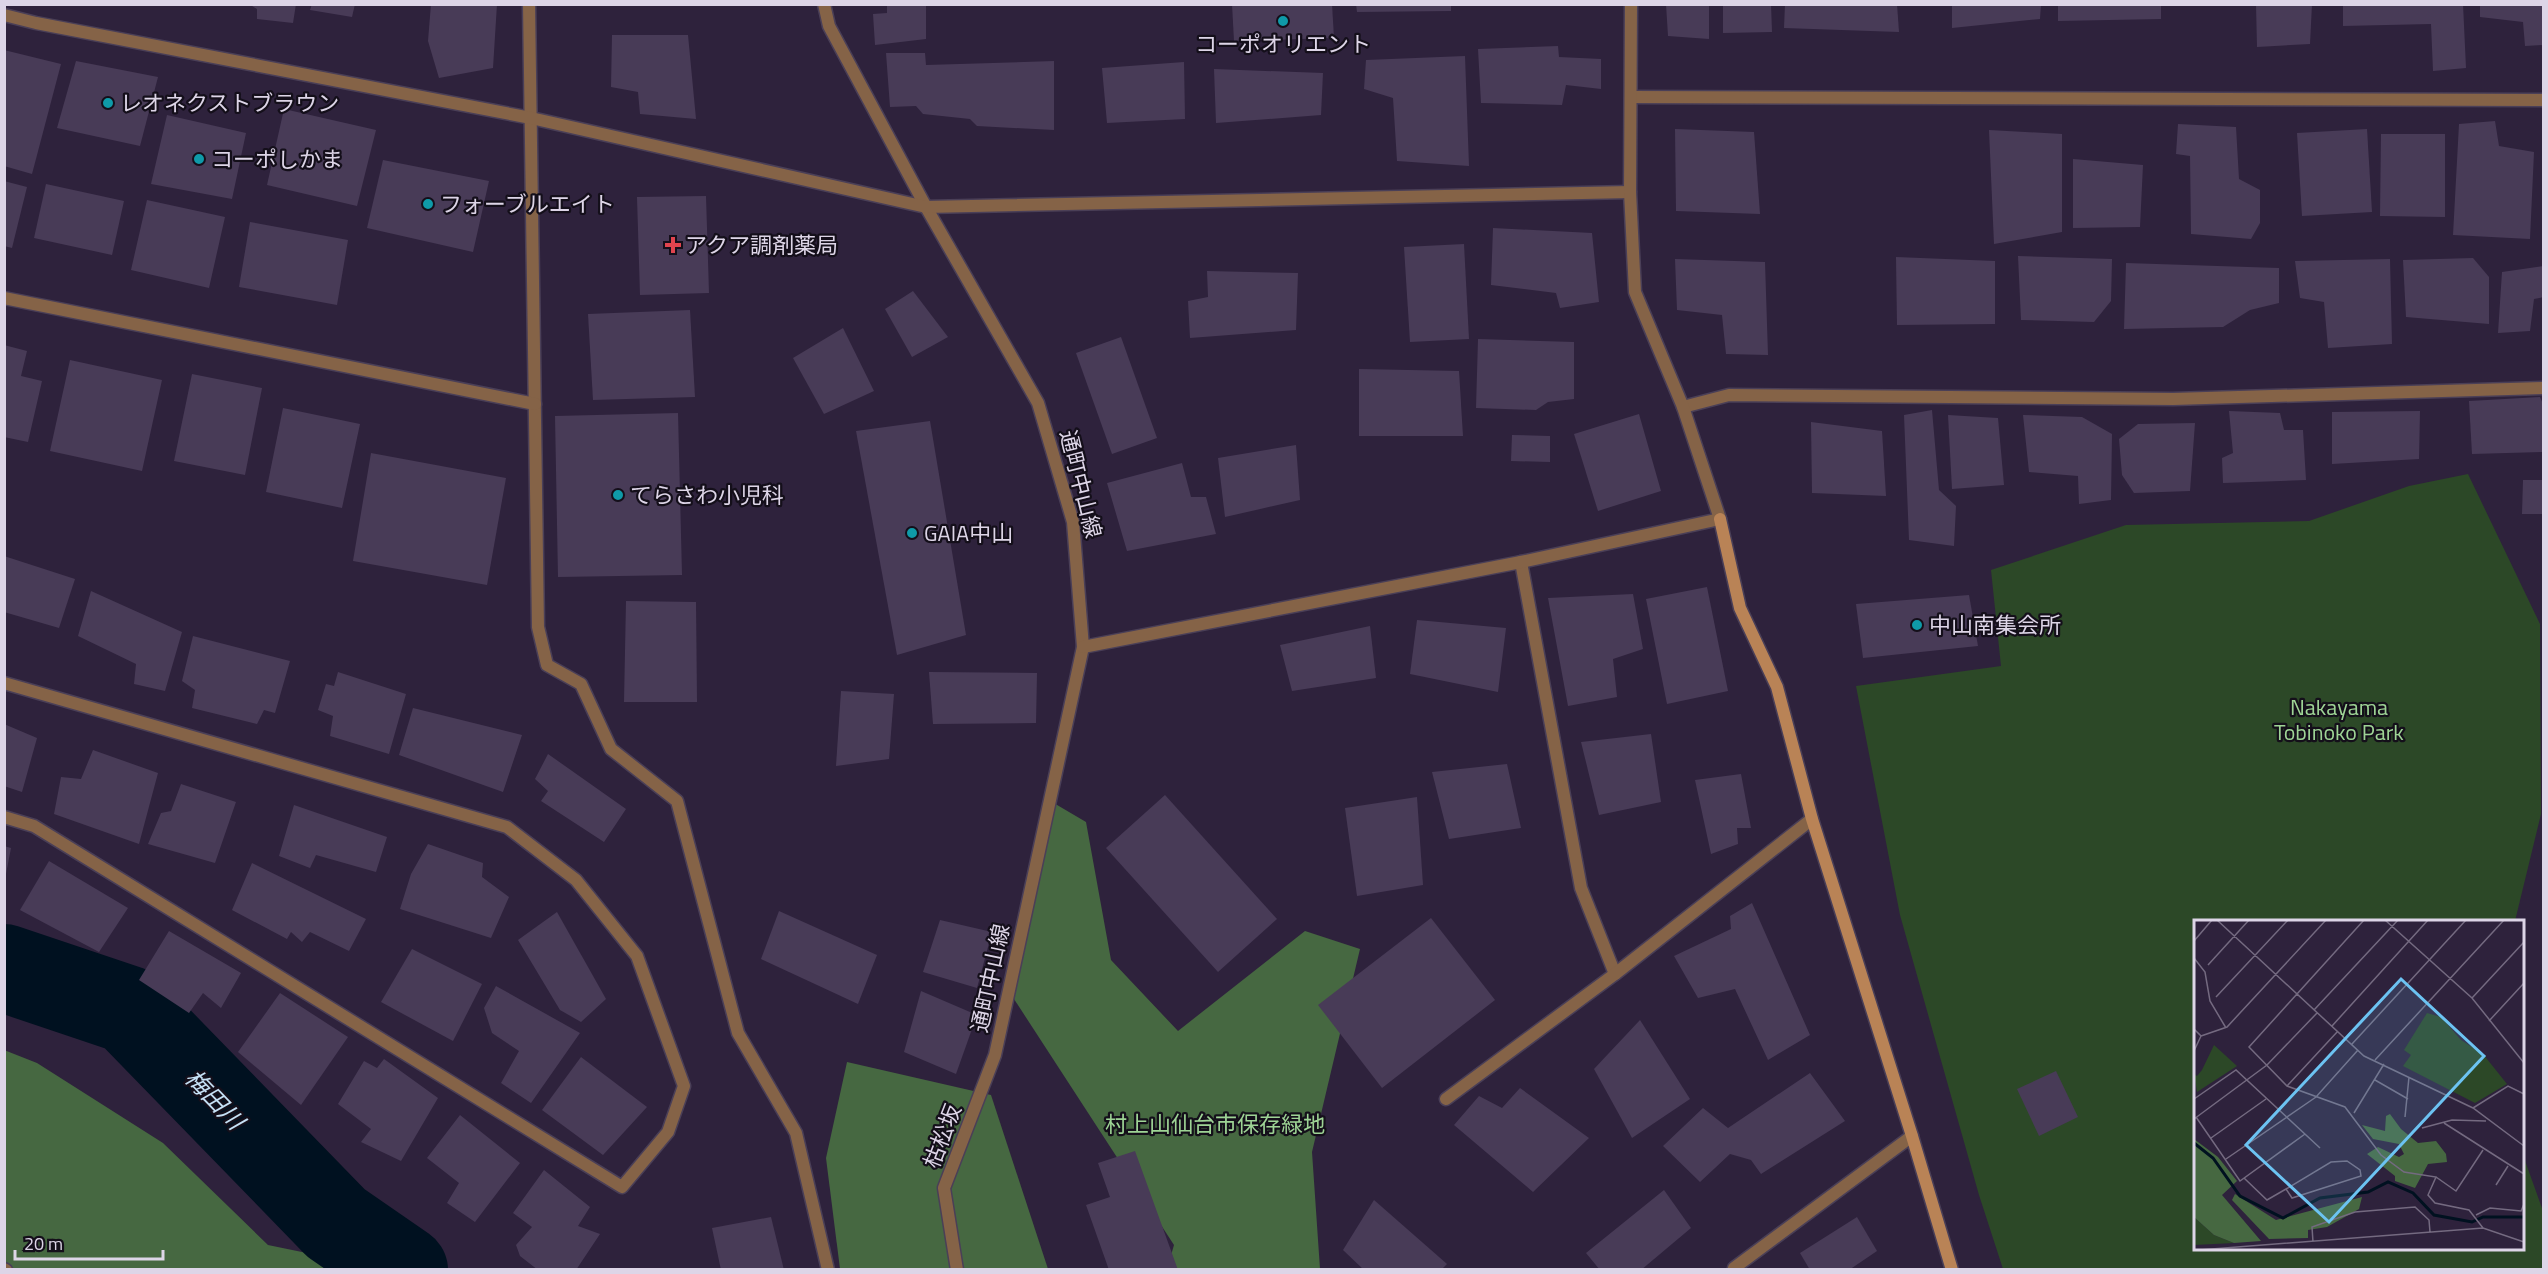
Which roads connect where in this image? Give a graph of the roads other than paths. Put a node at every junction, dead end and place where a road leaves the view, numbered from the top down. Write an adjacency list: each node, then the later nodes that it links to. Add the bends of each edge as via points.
1 (529, 4): 7 (street)
2 (824, 4): 9 (street, 通町中山線, via 829,26)
3 (1631, 4): 5 (street)
4 (4, 15): 7 (street)
5 (1632, 97): 6 (street); 8 (street)
6 (2544, 100)
7 (531, 118): 9 (street); 12 (street)
8 (1630, 192): 9 (street); 13 (street, via 1635,292)
9 (926, 207): 16 (street, 通町中山線, via 1038,403 1073,522)
10 (4, 298): 12 (street)
11 (2544, 388): 13 (street, via 2174,399 1729,395)
12 (535, 404): 24 (street, via 538,627 547,665 581,684 611,748 677,801 738,1033 796,1133)
13 (1683, 407): 14 (street)
14 (1720, 519): 15 (street); 19 (street, via 1740,608 1777,687)
15 (1521, 562): 16 (street); 20 (street, via 1581,888)
16 (1083, 647): 21 (street, 通町中山線)
17 (4, 683): 18 (street, via 507,827 576,880 637,956 684,1086 668,1132 622,1187 34,826)
18 (4, 817)
19 (1812, 819): 20 (street); 23 (street)
20 (1615, 974): 22 (street)
21 (995, 1055): 25 (street, 枯松坂, via 944,1188)
22 (1446, 1099)
23 (1912, 1136): 26 (street); 27 (street)
24 (828, 1269)
25 (957, 1269)
26 (1734, 1269)
27 (1952, 1269)

